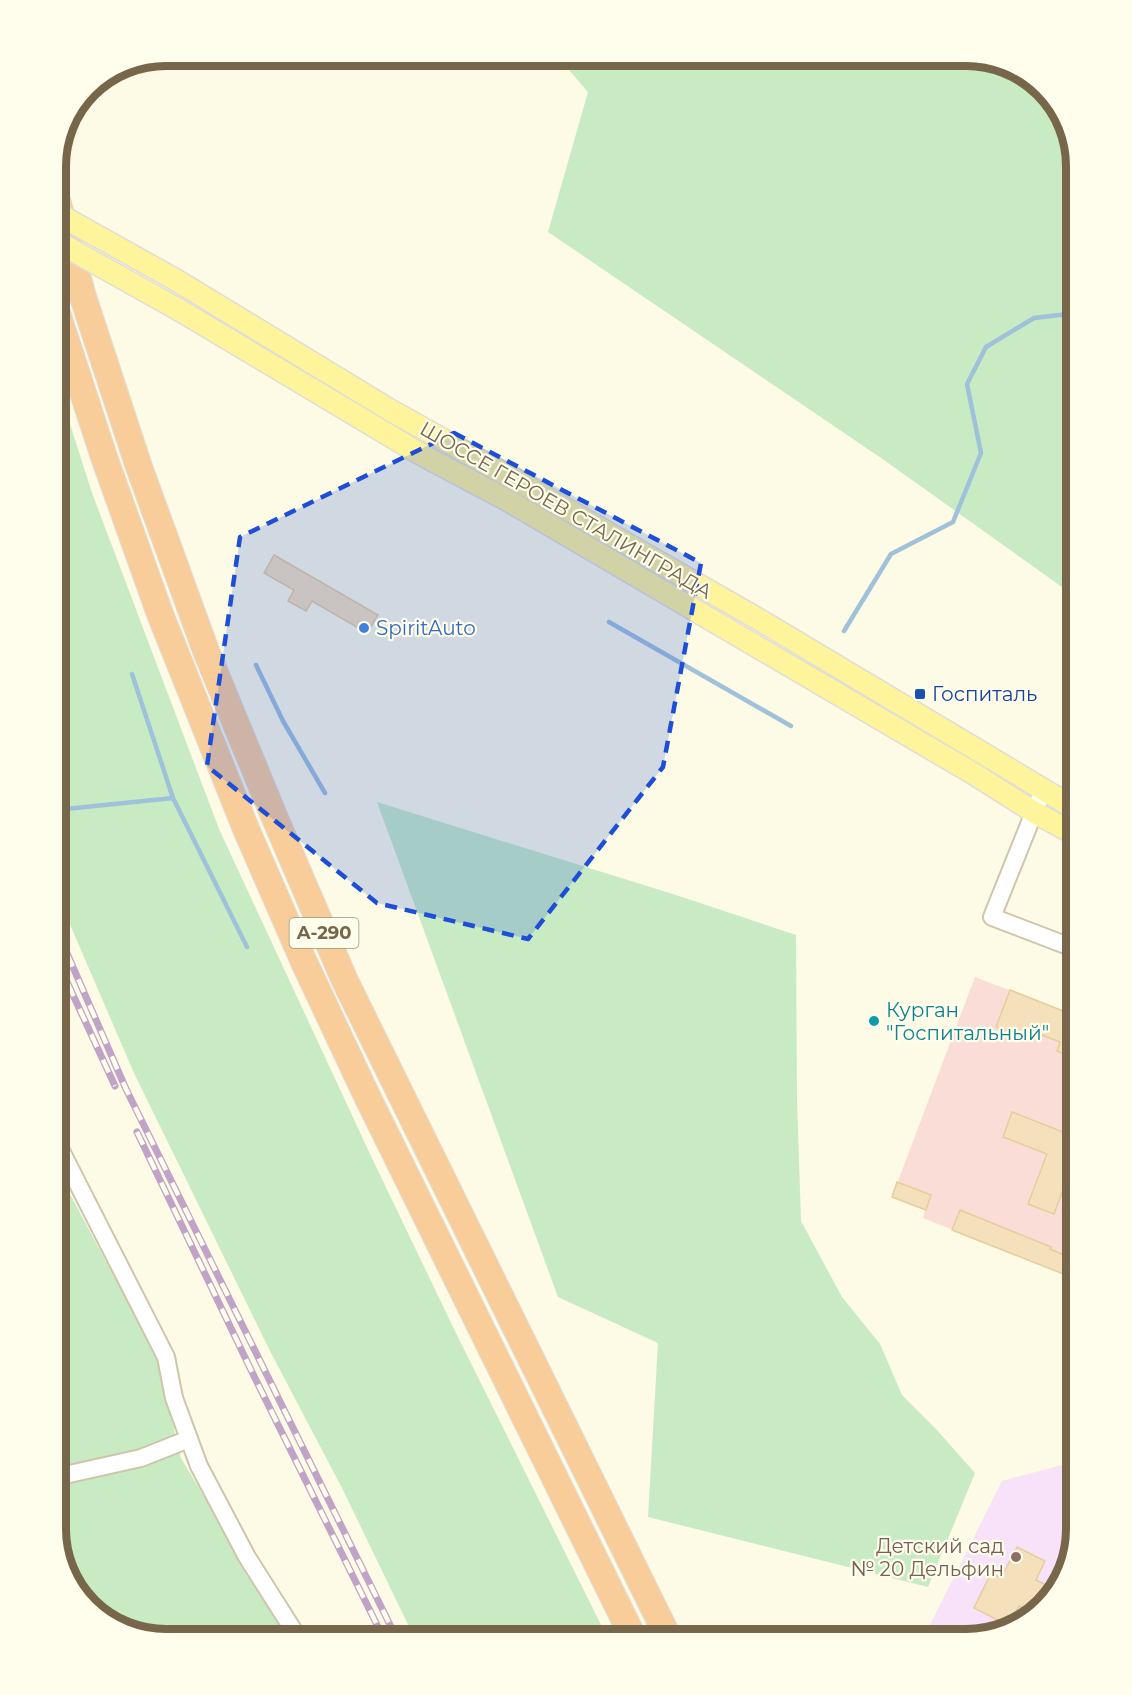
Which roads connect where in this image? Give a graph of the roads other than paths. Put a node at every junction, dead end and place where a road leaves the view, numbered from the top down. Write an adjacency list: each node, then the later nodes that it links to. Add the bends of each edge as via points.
1 (66, 219): 5 (main road, ШОССЕ ГЕРОЕВ СТАЛИНГРАДА, bridge)
2 (66, 233): 15 (highway, А-290, via 139,467 206,651 274,816 345,981)
3 (66, 247): 7 (main road, ШОССЕ ГЕРОЕВ СТАЛИНГРАДА, bridge, via 422,455 507,500)
4 (66, 341): 14 (highway, А-290, via 160,614 299,951)
5 (1043, 790): 6 (main road, ШОССЕ ГЕРОЕВ СТАЛИНГРАДА); 7 (street)
6 (1066, 803)
7 (1034, 812): 8 (main road, ШОССЕ ГЕРОЕВ СТАЛИНГРАДА); 9 (street, via 992,917)
8 (1066, 829)
9 (1066, 945)
10 (66, 1165): 11 (street, via 166,1357 174,1398)
11 (189, 1439): 12 (street, via 141,1458); 13 (street, via 247,1557)
12 (66, 1475)
13 (293, 1629)
14 (629, 1629)
15 (664, 1629)

